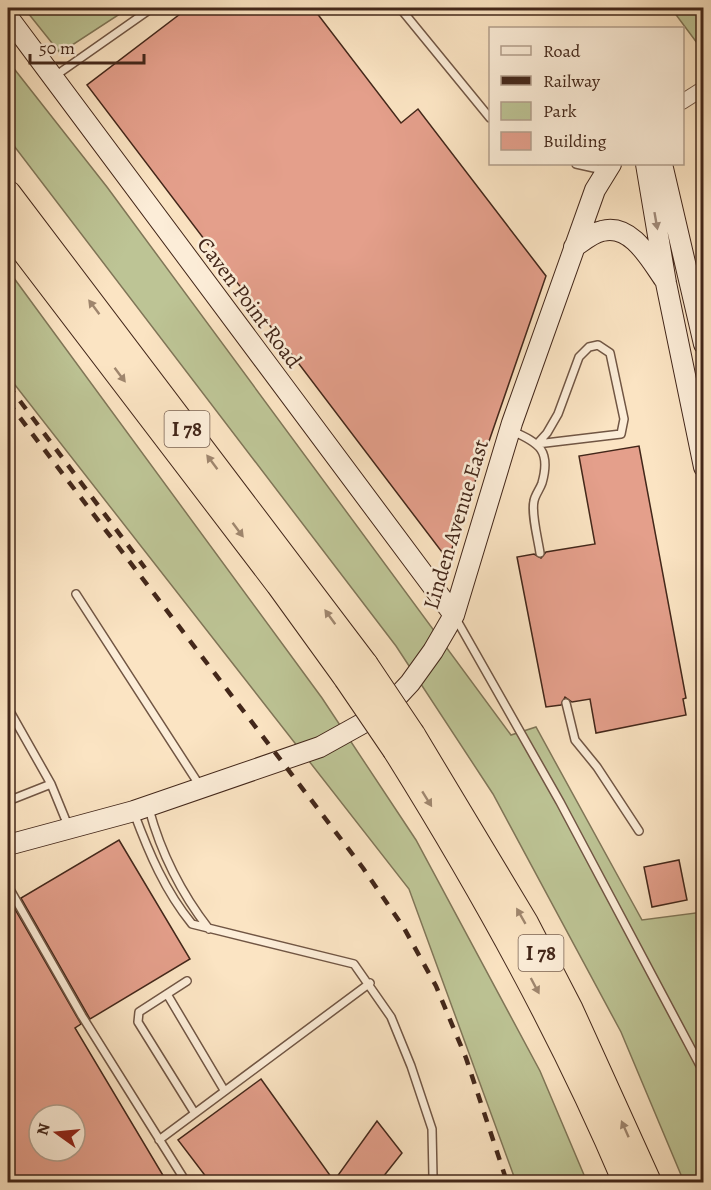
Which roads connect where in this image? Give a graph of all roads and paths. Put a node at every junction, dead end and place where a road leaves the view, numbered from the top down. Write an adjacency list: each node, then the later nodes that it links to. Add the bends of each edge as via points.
1 (152, 8): 4 (lane)
2 (400, 8): 7 (lane)
3 (8, 17): 4 (street, Caven Point Road)
4 (53, 78): 22 (street, Caven Point Road)
5 (704, 88): 6 (street)
6 (684, 101)
7 (489, 117)
8 (587, 165): 11 (lane)
9 (646, 165): 15 (street, one-way to 15)
10 (662, 165): 16 (street)
11 (608, 167): 14 (street, Linden Avenue East, via 595,190)
12 (8, 194): 23 (highway, I 78, one-way to 12)
13 (8, 229): 23 (highway, I 78, one-way to 23, via 279,584)
14 (574, 248): 15 (street, via 600,231 624,233 636,242); 17 (street, Linden Avenue East)
15 (666, 283): 19 (street)
16 (704, 344)
17 (509, 430): 18 (lane); 22 (street, Linden Avenue East)
18 (537, 444): 18 (lane, via 621,434 624,419 606,348 598,345 584,350 558,414); 20 (lane, via 543,450 546,466 534,501)
19 (704, 467)
20 (540, 553)
21 (76, 594): 28 (lane)
22 (454, 615): 28 (street, Linden Avenue East, via 416,675 383,712 320,747); 39 (lane, via 560,802)
23 (356, 671): 26 (highway, I 78, bridge)
24 (566, 704): 32 (lane, via 575,740)
25 (8, 708): 27 (lane)
26 (404, 742): 45 (highway, I 78, one-way to 45, via 555,1025); 46 (highway, I 78, one-way to 26, via 570,1010 525,923)
27 (51, 784): 29 (lane); 31 (lane)
28 (201, 788): 30 (street, Linden Avenue East)
29 (8, 801)
30 (141, 809): 31 (street, Linden Avenue East); 35 (lane, via 172,870); 35 (lane, via 149,855 179,908 192,924)
31 (69, 828): 33 (street, Linden Avenue East)
32 (639, 831)
33 (8, 845)
34 (8, 886): 42 (lane)
35 (209, 929): 37 (lane, via 354,964)
36 (187, 981): 38 (lane)
37 (370, 984): 40 (lane); 43 (lane, via 391,1017 432,1129)
38 (167, 994): 40 (lane); 41 (lane, via 139,1012 138,1023)
39 (704, 1073)
40 (224, 1090): 41 (lane)
41 (194, 1112): 42 (lane)
42 (159, 1140): 44 (lane)
43 (432, 1180)
44 (186, 1182)
45 (626, 1182)
46 (648, 1182)

